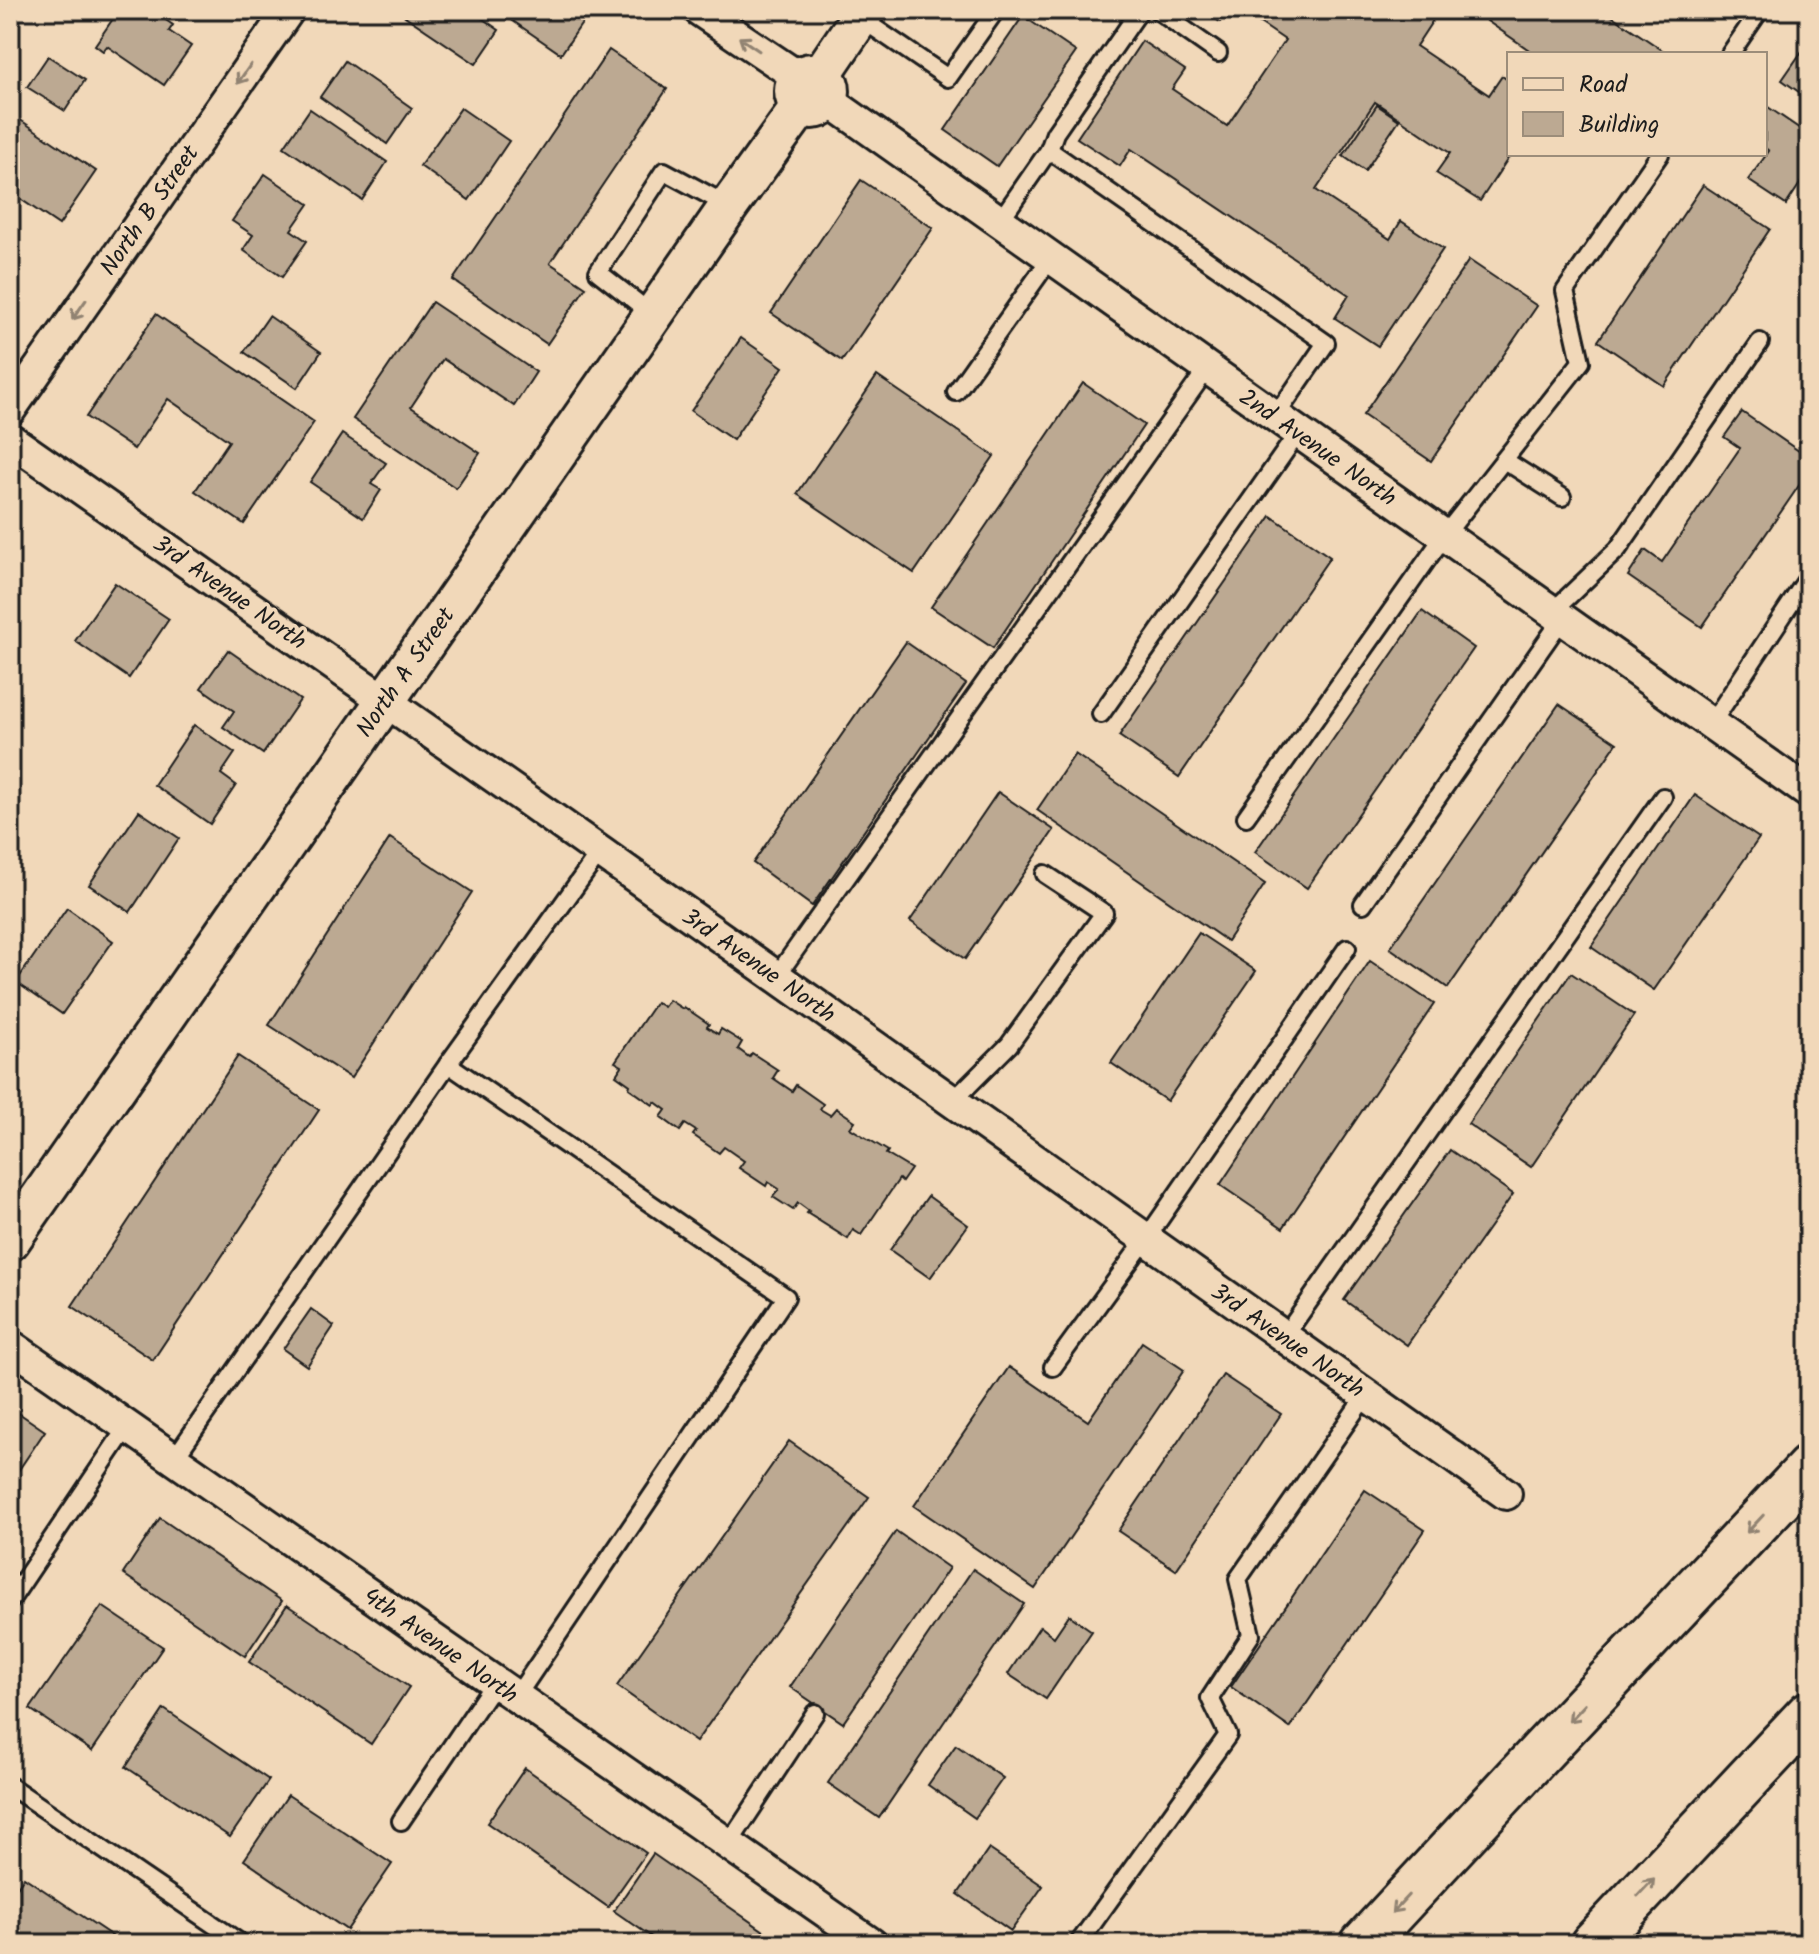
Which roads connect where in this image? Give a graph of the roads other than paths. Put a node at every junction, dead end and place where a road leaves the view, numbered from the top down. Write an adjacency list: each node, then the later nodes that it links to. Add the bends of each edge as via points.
1 (289, 10): 20 (street, North B Street, one-way to 20)
2 (699, 10): 10 (street, 2nd Avenue North, one-way to 2)
3 (996, 10): 7 (lane, via 948,78)
4 (1140, 10): 11 (lane, via 1055,133)
5 (1157, 10): 9 (lane)
6 (1755, 12): 8 (lane)
7 (862, 14): 10 (street, North A Street)
8 (1731, 52)
9 (1218, 53)
10 (812, 90): 13 (street, North A Street); 14 (street, 2nd Avenue North)
11 (1049, 150): 14 (lane); 21 (lane, via 1326,343)
12 (1659, 156): 23 (lane, via 1565,291 1581,362)
13 (729, 206): 16 (street, North A Street); 16 (lane, via 664,171 598,272)
14 (999, 222): 15 (street, 2nd Avenue North)
15 (1050, 259): 18 (street, 2nd Avenue North); 19 (lane)
16 (653, 315): 28 (street, North A Street)
17 (1760, 342): 27 (lane, via 1618,549)
18 (1207, 369): 21 (street, 2nd Avenue North); 38 (lane)
19 (956, 392)
20 (10, 410)
21 (1287, 425): 25 (street, 2nd Avenue North); 29 (lane)
22 (10, 439): 28 (street, 3rd Avenue North)
23 (1504, 460): 24 (lane); 25 (lane)
24 (1562, 497)
25 (1444, 536): 27 (street, 2nd Avenue North); 33 (lane)
26 (1809, 576): 30 (lane)
27 (1557, 615): 30 (street, 2nd Avenue North); 36 (lane)
28 (385, 700): 34 (street, 3rd Avenue North); 42 (street, North A Street)
29 (1101, 714)
30 (1711, 724): 31 (street, 2nd Avenue North)
31 (1809, 793)
32 (1663, 797): 43 (lane)
33 (1246, 817)
34 (600, 852): 38 (street, 3rd Avenue North); 39 (lane)
35 (1045, 874): 40 (lane, via 1104,913 1009,1045)
36 (1363, 904)
37 (1347, 948): 41 (lane)
38 (776, 977): 40 (street, 3rd Avenue North)
39 (448, 1064): 48 (lane); 52 (lane, via 786,1297)
40 (952, 1102): 41 (street, 3rd Avenue North)
41 (1146, 1239): 43 (street, 3rd Avenue North); 45 (lane)
42 (10, 1241)
43 (1284, 1337): 46 (street, 3rd Avenue North)
44 (10, 1345): 47 (street, 4th Avenue North)
45 (1053, 1367)
46 (1366, 1395): 50 (street, 3rd Avenue North); 60 (lane, via 1238,1579 1251,1635 1210,1698 1228,1735)
47 (127, 1427): 48 (street, 4th Avenue North); 51 (lane)
48 (174, 1459): 52 (street, 4th Avenue North)
49 (1809, 1468): 61 (highway, one-way to 61)
50 (1506, 1494)
51 (10, 1601)
52 (505, 1689): 56 (lane); 57 (street, 4th Avenue North)
53 (815, 1713): 57 (lane)
54 (1809, 1714): 62 (highway, one-way to 54)
55 (10, 1786): 59 (lane)
56 (401, 1821)
57 (728, 1845): 58 (street, 4th Avenue North)
58 (865, 1942)
59 (242, 1944)
60 (1078, 1944)
61 (1363, 1944)
62 (1593, 1944)

